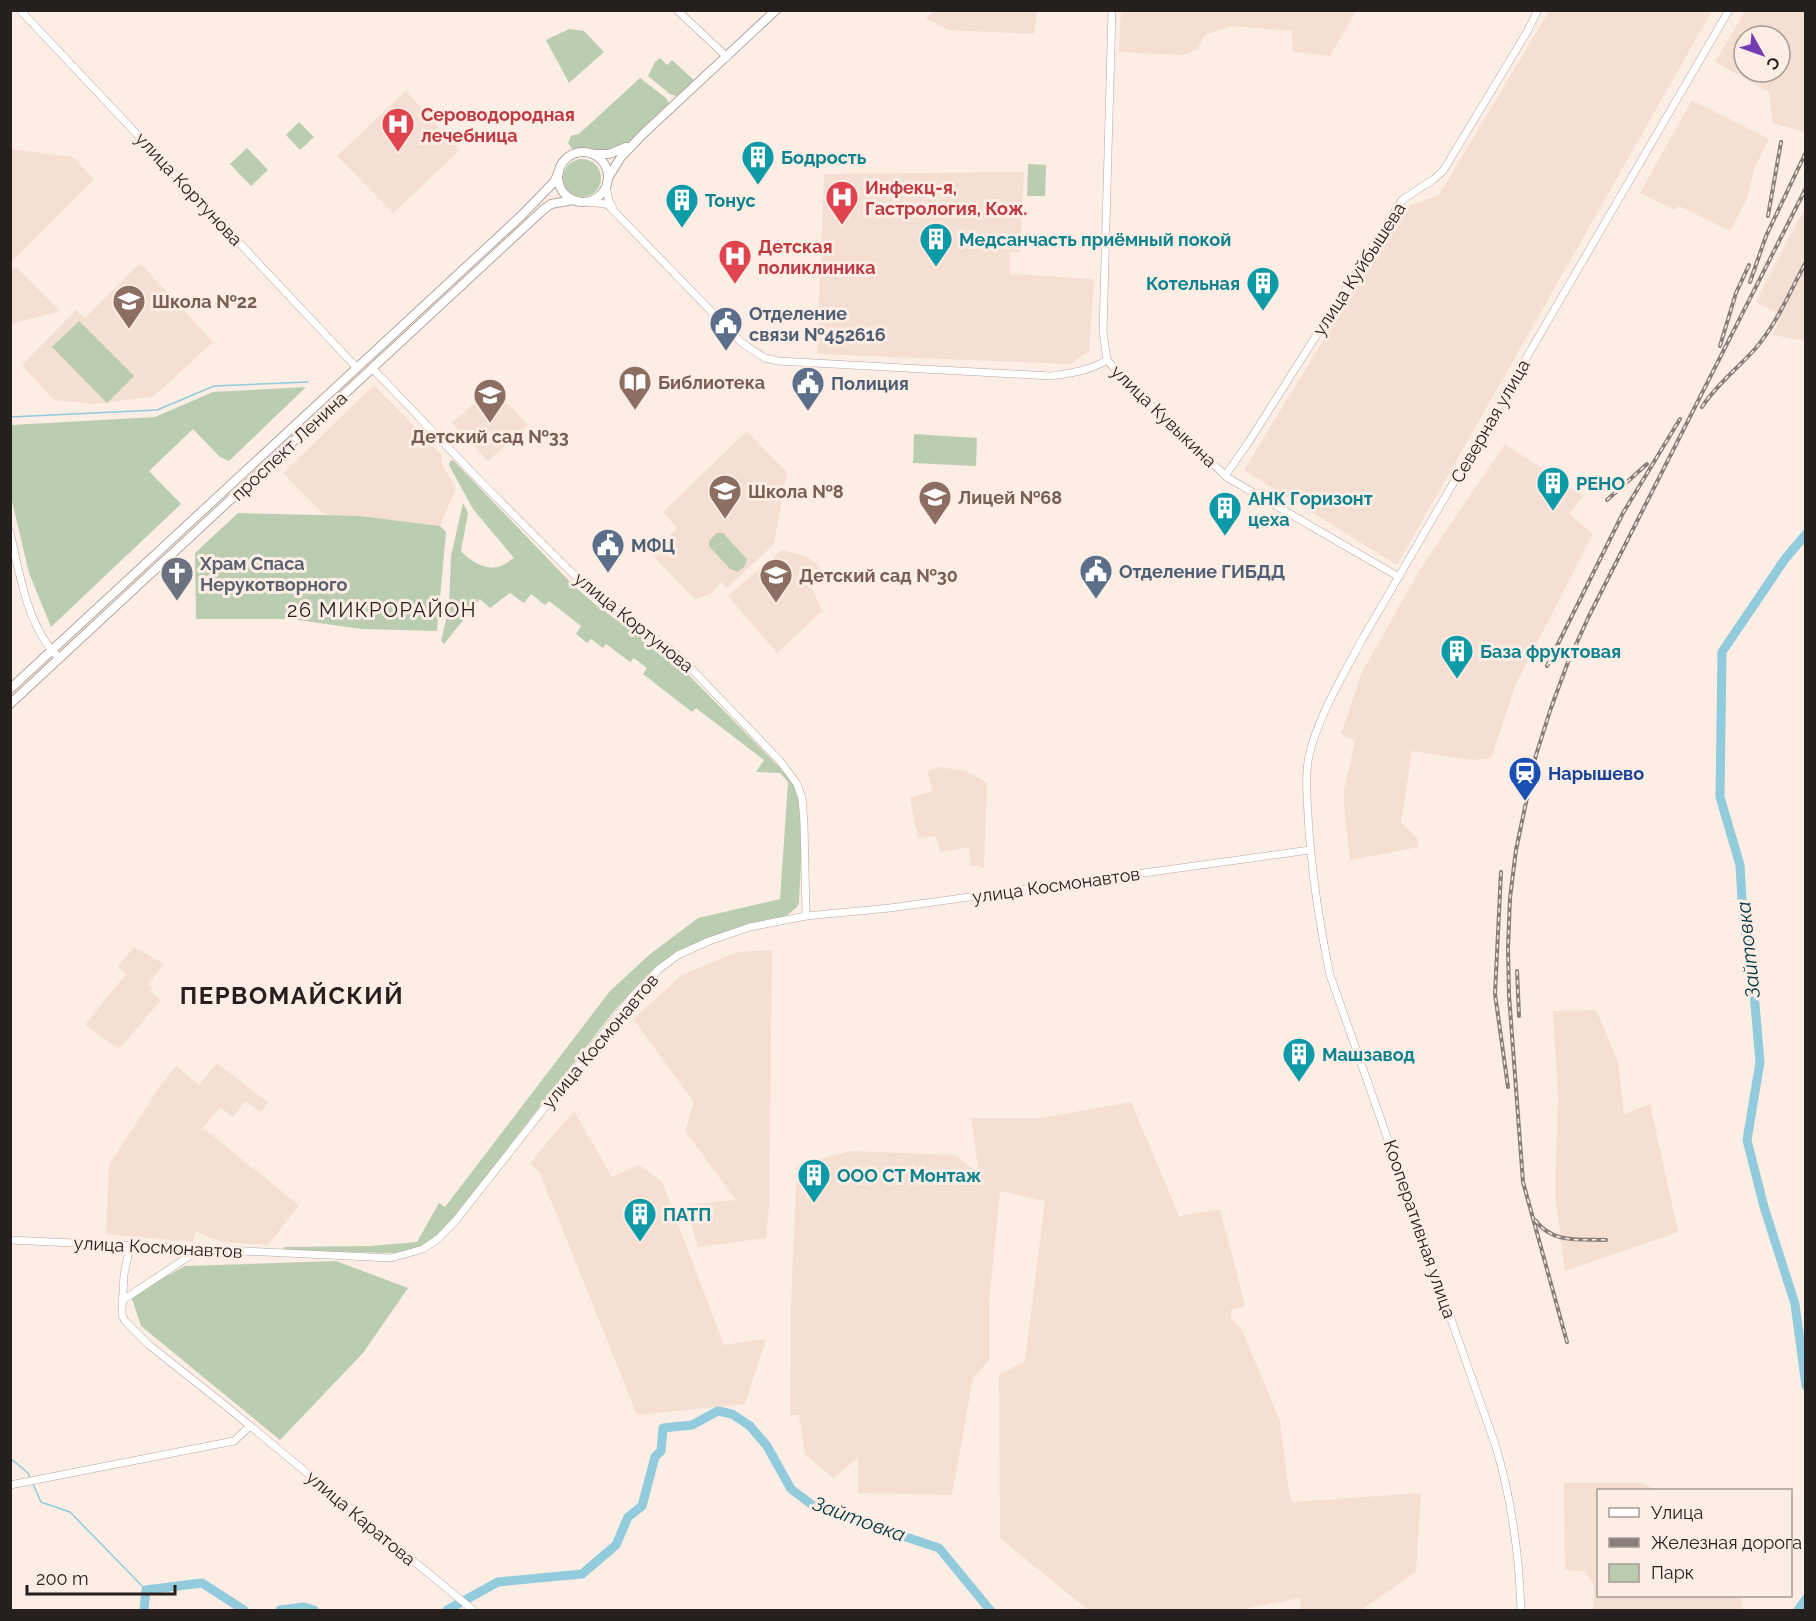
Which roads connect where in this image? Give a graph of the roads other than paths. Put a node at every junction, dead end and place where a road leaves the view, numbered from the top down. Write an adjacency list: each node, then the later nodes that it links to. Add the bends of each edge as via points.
1 (20, 10): 18 (main road, улица Кортунова)
2 (677, 10): 7 (main road)
3 (776, 10): 7 (main road)
4 (1112, 10): 16 (main road, улица Кувыкина, via 1103,332)
5 (1538, 10): 21 (main road, улица Куйбышева, via 1443,171 1402,200)
6 (1729, 10): 23 (main road, Северная улица)
7 (727, 57): 8 (main road)
8 (644, 134): 9 (main road, via 618,152); 11 (main road)
9 (591, 154): 10 (main road, via 571,156); 11 (main road, via 604,163)
10 (559, 172): 13 (main road, via 560,186); 17 (main road, проспект Ленина, via 522,215)
11 (608, 177): 12 (main road)
12 (606, 187): 14 (main road); 15 (main road, via 609,201)
13 (573, 200): 14 (main road); 19 (main road, проспект Ленина, via 544,209)
14 (588, 202): 15 (main road, via 606,204)
15 (619, 215): 16 (main road, via 742,343 778,362 1051,376 1080,373)
16 (1107, 360): 21 (main road, улица Кувыкина)
17 (365, 361): 18 (main road, проспект Ленина); 19 (main road)
18 (357, 368): 20 (main road); 24 (main road, проспект Ленина)
19 (373, 369): 20 (main road, проспект Ленина); 29 (main road, улица Кортунова, via 573,574 680,657 780,761 802,798)
20 (364, 376): 25 (main road, проспект Ленина)
21 (1225, 476): 23 (main road, улица Кувыкина)
22 (10, 532): 24 (main road, via 24,592 43,641)
23 (1399, 577): 28 (main road, Северная улица, via 1332,695 1310,753 1306,774)
24 (51, 650): 25 (main road); 26 (main road, проспект Ленина)
25 (59, 658): 27 (main road, проспект Ленина)
26 (10, 689)
27 (10, 704)
28 (1310, 850): 29 (main road, улица Космонавтов); 37 (main road, Кооперативная улица, via 1330,975 1505,1477 1520,1569)
29 (806, 916): 32 (main road, улица Космонавтов, via 750,927 709,941 659,969 626,1004 456,1220 423,1249 391,1258)
30 (10, 1240): 31 (main road, улица Космонавтов)
31 (130, 1246): 32 (main road, улица Космонавтов); 33 (main road, улица Каратова)
32 (200, 1249): 33 (main road)
33 (123, 1300): 34 (main road, улица Каратова, via 125,1321 149,1345)
34 (250, 1426): 35 (main road, via 234,1441); 36 (main road, улица Каратова)
35 (10, 1485)
36 (473, 1610)
37 (1521, 1611)

